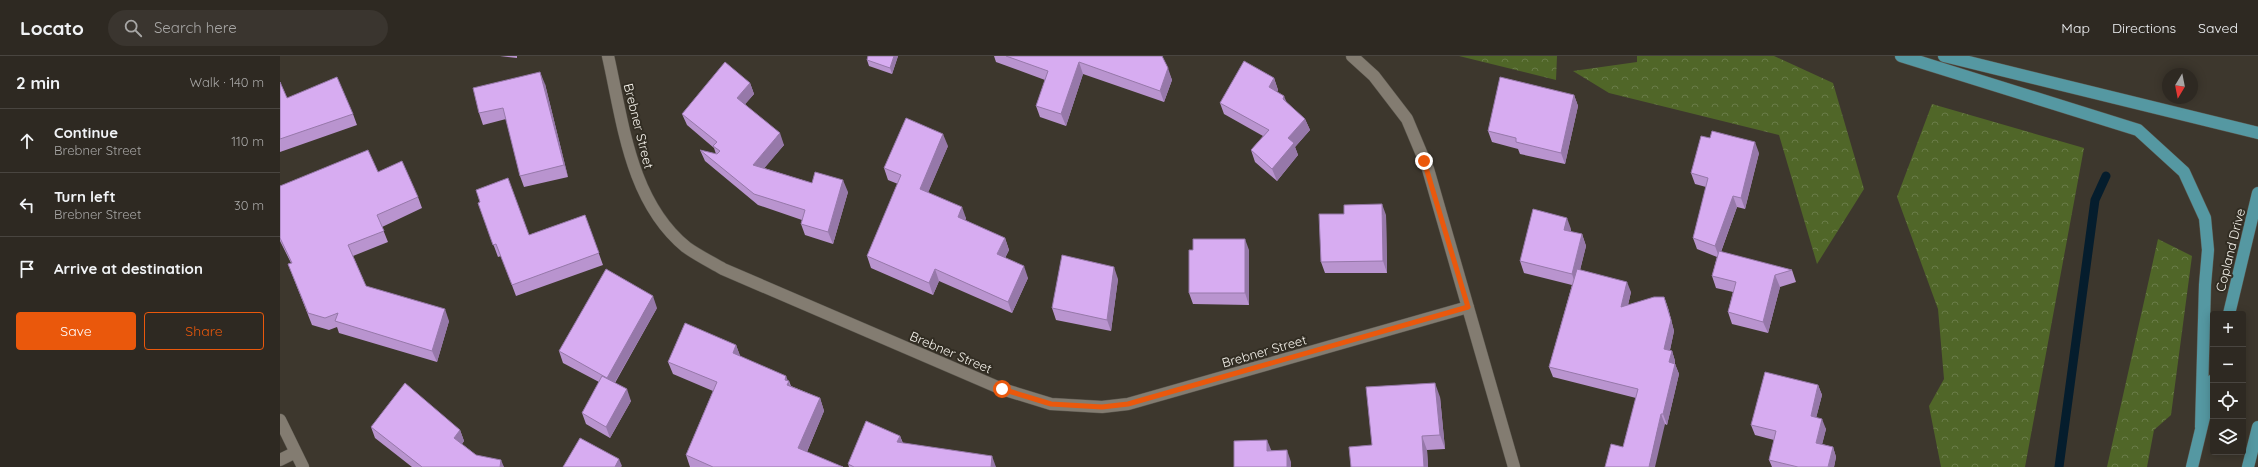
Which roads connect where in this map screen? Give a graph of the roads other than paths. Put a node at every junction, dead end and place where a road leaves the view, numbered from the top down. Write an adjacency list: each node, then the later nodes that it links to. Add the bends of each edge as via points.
1 (608, 56): 7 (street, Brebner Street, via 631,161 647,199 671,233 687,248 723,268 1002,389 1051,404 1102,407 1128,404)
2 (1352, 56): 7 (street, via 1374,76 1406,119 1428,169)
3 (1901, 56): 12 (main road, via 2138,130 2184,172 2205,218 2208,250)
4 (1944, 56): 5 (main road)
5 (2258, 133)
6 (2258, 193): 8 (main road, Copland Drive)
7 (1468, 307): 16 (street)
8 (2230, 311)
9 (2212, 383): 12 (main road)
10 (280, 420): 13 (street)
11 (2258, 426): 18 (main road)
12 (2201, 427): 17 (main road)
13 (294, 453): 14 (street); 15 (street)
14 (280, 460)
15 (303, 467)
16 (1514, 467)
17 (2192, 467)
18 (2248, 467)

